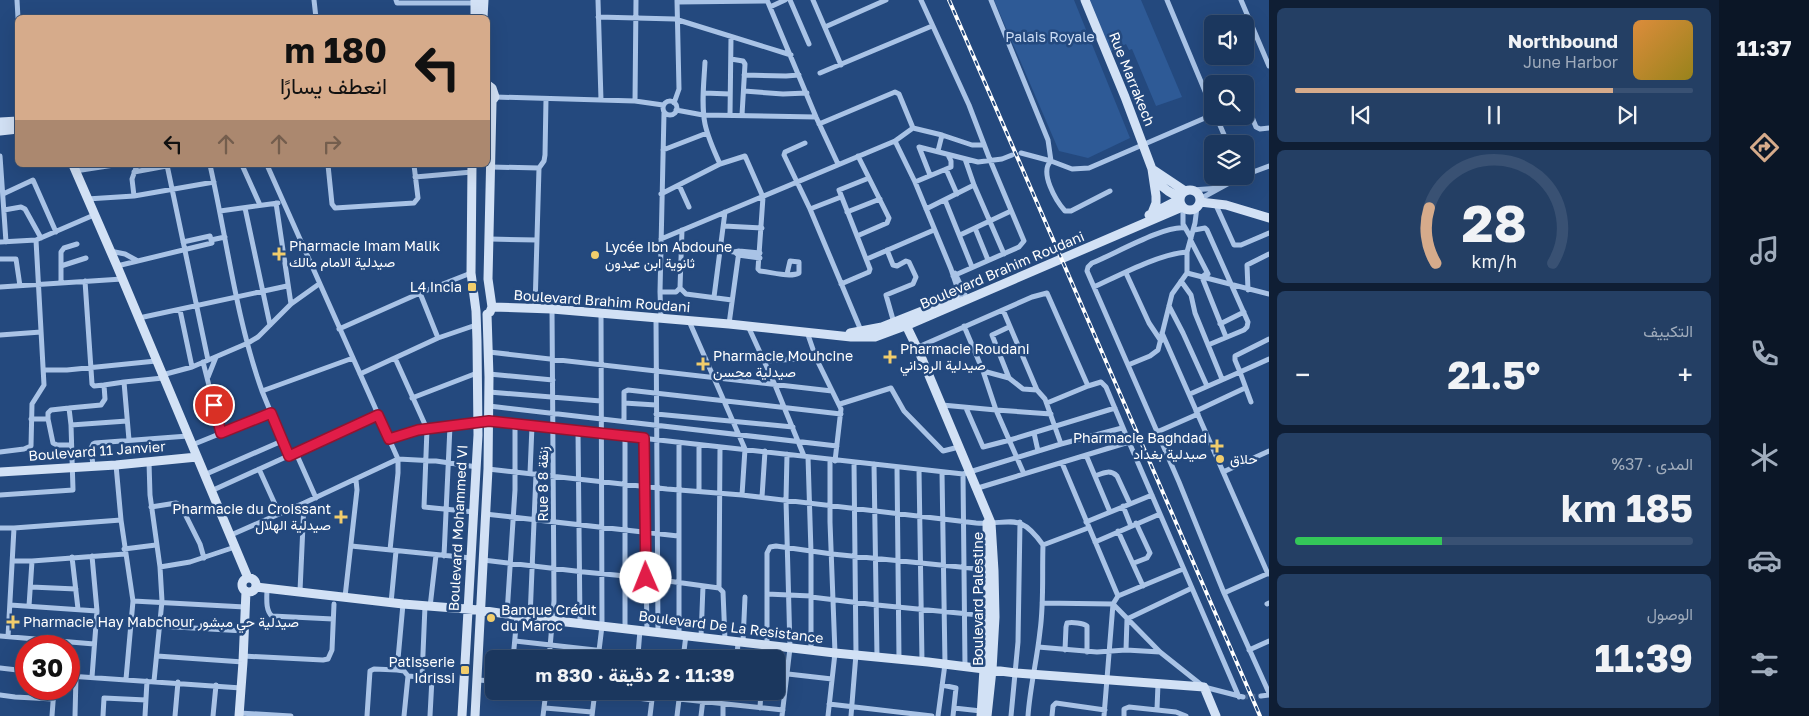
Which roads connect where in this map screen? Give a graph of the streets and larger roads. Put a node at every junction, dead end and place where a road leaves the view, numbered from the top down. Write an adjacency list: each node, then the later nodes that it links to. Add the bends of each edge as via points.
1 (17, 0): 18 (street)
2 (314, 0): 19 (street)
3 (396, 0): 15 (street, via 397,3)
4 (598, 0): 22 (street)
5 (636, 0): 23 (street)
6 (785, 0): 17 (street)
7 (790, 0): 28 (street)
8 (813, 0): 26 (street)
9 (886, 0): 26 (street)
10 (921, 0): 25 (street)
11 (991, 0): 79 (street, via 1048,140)
12 (1085, 0): 69 (street, Rue Marrakech)
13 (1167, 0): 38 (street)
14 (1241, 0): 33 (street)
15 (478, 1): 20 (street); 21 (street)
16 (677, 1): 17 (street); 24 (street)
17 (768, 3): 29 (street)
18 (18, 15)
19 (316, 15)
20 (476, 15)
21 (483, 15)
22 (598, 17): 23 (street); 44 (street)
23 (636, 18): 24 (street); 45 (street)
24 (678, 20): 27 (street); 47 (street, via 678,89)
25 (932, 26): 32 (street); 68 (street)
26 (825, 27): 32 (street)
27 (731, 37): 29 (street); 30 (street)
28 (809, 44)
29 (791, 55): 36 (street)
30 (730, 60): 35 (street, via 743,61); 42 (street)
31 (705, 62): 40 (street)
32 (841, 65): 34 (street)
33 (1269, 66)
34 (820, 73)
35 (744, 75): 36 (street); 39 (street)
36 (799, 75): 41 (street)
37 (490, 87): 46 (street)
38 (1204, 89)
39 (744, 92): 41 (street); 53 (street)
40 (704, 93): 42 (street); 51 (street)
41 (807, 93): 54 (street)
42 (730, 94): 52 (street)
43 (546, 99): 44 (street); 46 (street); 96 (street, via 544,161)
44 (601, 100): 45 (street)
45 (635, 101): 48 (street)
46 (491, 102): 83 (street, Boulevard Mohammed VI)
47 (674, 103): 48 (street, via 668,101); 49 (street)
48 (664, 104): 50 (street)
49 (676, 110): 50 (street, via 671,115); 51 (street)
50 (664, 113): 70 (street)
51 (703, 115): 52 (street); 64 (street)
52 (730, 115): 53 (street)
53 (742, 115): 54 (street)
54 (816, 117): 59 (street)
55 (15, 120): 57 (street)
56 (1204, 120): 69 (street)
57 (0, 122)
58 (1254, 122): 61 (street, via 1260,129)
59 (819, 124): 60 (street, via 895,92 899,94); 82 (street)
60 (913, 128): 65 (street); 66 (street)
61 (1269, 128)
62 (15, 129): 63 (street)
63 (0, 131)
64 (707, 133): 70 (street); 81 (street)
65 (942, 136): 68 (street, via 972,145); 71 (street)
66 (895, 141): 76 (street); 108 (street)
67 (804, 143): 107 (street, via 784,153)
68 (984, 145): 78 (street)
69 (1144, 145): 79 (street, via 1090,168 1072,169); 99 (street, Rue Marrakech)
70 (663, 150): 116 (street)
71 (938, 151): 73 (street); 102 (street, via 919,147)
72 (1021, 152): 79 (street)
73 (948, 155): 77 (street); 98 (street, via 952,166)
74 (1012, 155): 78 (street)
75 (0, 156): 115 (street)
76 (858, 156): 82 (street); 104 (street)
77 (965, 159): 80 (street); 84 (street)
78 (990, 160): 80 (street); 135 (street)
79 (1052, 161): 114 (street, via 1048,165 1047,176 1059,205 1065,211 1071,212)
80 (978, 162): 84 (street)
81 (720, 164): 109 (street); 119 (street, via 745,156)
82 (838, 164): 107 (street)
83 (490, 166): 96 (street); 158 (street, Boulevard Mohammed VI)
84 (967, 166): 110 (street)
85 (1269, 166): 101 (street)
86 (87, 167): 95 (street)
87 (136, 167): 100 (street)
88 (159, 167): 100 (street)
89 (169, 167): 113 (street)
90 (210, 167): 106 (street)
91 (243, 167): 129 (street)
92 (269, 167): 125 (street)
93 (328, 167): 103 (street, via 332,204 336,208 414,203 418,198)
94 (414, 167): 103 (street)
95 (74, 168): 121 (street)
96 (539, 168): 159 (street)
97 (472, 169): 103 (street); 181 (street, Boulevard Mohammed VI)
98 (946, 169): 102 (street); 117 (street)
99 (1152, 169): 105 (street, Rue Marrakech); 123 (street)
100 (134, 172): 118 (street)
101 (1254, 172)
102 (930, 175): 108 (street)
103 (415, 177)
104 (869, 178): 120 (street, via 839,190); 122 (street)
105 (1154, 180): 123 (street); 139 (street, Rue Marrakech, via 1156,203)
106 (214, 182): 113 (street); 136 (street)
107 (797, 182): 119 (street); 132 (street)
108 (914, 182): 133 (street)
109 (679, 185): 116 (street); 130 (street)
110 (974, 185): 117 (street); 142 (street)
111 (1226, 185): 112 (street)
112 (1220, 188): 123 (street); 126 (street)
113 (172, 189): 118 (street); 161 (street)
114 (1110, 191)
115 (3, 194): 134 (street); 150 (street, via 32,180)
116 (662, 194): 156 (street)
117 (957, 194): 124 (street)
118 (134, 196): 121 (street)
119 (763, 197): 137 (street); 144 (street)
120 (841, 197): 132 (street); 138 (street)
121 (87, 198): 140 (street)
122 (880, 199): 138 (street); 153 (street, via 889,221)
123 (1183, 199): 126 (street, via 1190,210); 126 (street, via 1196,192); 139 (street, Boulevard Brahim Roudani); 146 (street); 207 (street, Boulevard Brahim Roudani)
124 (945, 200): 133 (street); 152 (street)
125 (283, 202): 127 (street); 192 (street)
126 (1199, 202): 128 (street); 149 (street)
127 (276, 203): 129 (street); 196 (street)
128 (1215, 203): 141 (street); 151 (street, via 1234,245)
129 (260, 205): 131 (street)
130 (689, 206)
131 (245, 208): 136 (street); 201 (street)
132 (810, 209): 193 (street)
133 (926, 209): 148 (street)
134 (4, 210): 155 (street, via 25,209); 160 (street)
135 (1011, 211): 142 (street); 170 (street, via 1024,243)
136 (220, 212): 154 (street)
137 (725, 212): 143 (street); 147 (street)
138 (848, 212): 153 (street)
139 (1152, 214): 207 (street, Boulevard Brahim Roudani)
140 (94, 215): 150 (street); 168 (street)
141 (1269, 218)
142 (990, 221): 145 (street); 170 (street)
143 (724, 226): 144 (street); 166 (street)
144 (762, 228): 172 (street)
145 (975, 228): 152 (street); 177 (street)
146 (1185, 228): 163 (street); 198 (street, via 1171,229 1089,265 1087,271)
147 (682, 230): 156 (street); 199 (street)
148 (934, 230): 167 (street); 185 (street)
149 (1194, 230): 163 (street); 194 (street, via 1208,230)
150 (56, 232): 155 (street)
151 (1269, 233)
152 (960, 235): 180 (street)
153 (857, 236): 175 (street)
154 (225, 238): 157 (street); 205 (street)
155 (38, 239): 160 (street); 191 (street)
156 (661, 239): 202 (street)
157 (211, 240): 161 (street, via 210,236); 165 (street, via 212,243)
158 (490, 240): 159 (street); 213 (street, Boulevard Mohammed VI)
159 (537, 240): 214 (street)
160 (3, 242)
161 (183, 242): 165 (street)
162 (77, 244): 178 (street, via 62,250)
163 (1189, 244): 182 (street); 183 (street); 186 (street, via 1195,247)
164 (699, 246): 166 (street)
165 (185, 250): 176 (street); 210 (street)
166 (720, 250): 169 (street); 206 (street)
167 (886, 250): 175 (street); 233 (street, via 893,265 909,262 916,277 913,284 886,295)
168 (110, 251): 176 (street); 179 (street)
169 (737, 252): 172 (street); 208 (street)
170 (1004, 254): 177 (street)
171 (1269, 254): 200 (street, via 1247,265)
172 (760, 255): 184 (street, via 759,270)
173 (86, 258): 178 (street)
174 (0, 259): 195 (street, via 16,259)
175 (868, 259): 193 (street, via 869,272)
176 (137, 260): 179 (street)
177 (988, 260): 180 (street)
178 (61, 266): 190 (street)
179 (117, 266): 187 (street)
180 (972, 267): 185 (street)
181 (471, 273): 203 (street); 212 (street, Boulevard Mohammed VI)
182 (1126, 273): 198 (street); 245 (street, via 1149,323)
183 (1187, 273): 186 (street); 189 (street)
184 (787, 274)
185 (955, 275): 207 (street)
186 (1205, 275): 194 (street); 228 (street)
187 (122, 279): 188 (street); 222 (street)
188 (85, 281): 190 (street); 264 (street)
189 (1182, 281): 211 (street, via 1172,294); 247 (street, via 1192,295 1195,313)
190 (62, 283): 191 (street)
191 (38, 284): 195 (street); 237 (street)
192 (319, 284): 209 (street); 235 (street)
193 (841, 284): 240 (street)
194 (1232, 285): 200 (street); 218 (street)
195 (20, 286): 197 (street)
196 (287, 286): 201 (street); 209 (street)
197 (0, 287)
198 (1094, 287): 262 (street)
199 (680, 288): 202 (street, via 676,292); 206 (street, via 686,294)
200 (1248, 290): 204 (street)
201 (262, 291): 205 (street); 229 (street)
202 (660, 292): 223 (street)
203 (420, 293): 235 (street); 243 (street)
204 (1269, 294)
205 (236, 296): 210 (street); 246 (street)
206 (714, 297): 208 (street)
207 (963, 298): 224 (street, Boulevard Brahim Roudani); 226 (street, Boulevard Brahim Roudani)
208 (732, 300): 227 (street)
209 (291, 304): 229 (street)
210 (197, 306): 216 (street); 259 (street)
211 (1169, 306): 219 (street); 221 (street)
212 (475, 308): 213 (street, via 480,315); 213 (street, via 480,299 485,298); 230 (street, Boulevard Mohammed VI)
213 (490, 308): 214 (street, Boulevard Brahim Roudani); 250 (street, Boulevard Mohammed VI)
214 (535, 308): 215 (street, Boulevard Brahim Roudani)
215 (552, 309): 220 (street, Boulevard Brahim Roudani); 257 (street, Rue 8 8 زنقة)
216 (180, 310): 222 (street); 263 (street)
217 (1003, 310): 232 (street); 234 (street); 281 (street, via 1047,293)
218 (1244, 312): 228 (street); 242 (street, via 1247,327)
219 (1174, 313): 221 (street); 282 (street)
220 (601, 314): 223 (street, Boulevard Brahim Roudani); 261 (street)
221 (1167, 314): 238 (street)
222 (139, 318): 260 (street)
223 (659, 319): 225 (street, Boulevard Brahim Roudani); 267 (street)
224 (922, 319): 226 (street, Boulevard Brahim Roudani); 241 (street)
225 (689, 321): 227 (street, Boulevard Brahim Roudani); 274 (street)
226 (907, 322): 233 (street, Boulevard Brahim Roudani); 241 (street, Boulevard Palestine)
227 (729, 324): 231 (street, Boulevard Brahim Roudani)
228 (1220, 324): 242 (street)
229 (270, 325): 246 (street)
230 (476, 325): 243 (street); 269 (street, Boulevard Mohammed VI)
231 (748, 326): 236 (street, Boulevard Brahim Roudani); 258 (street)
232 (964, 326): 249 (street); 266 (street)
233 (893, 327): 240 (street, Boulevard Brahim Roudani, via 875,337); 241 (street)
234 (1009, 327): 275 (street, via 992,335); 284 (street)
235 (339, 329): 253 (street)
236 (807, 331): 240 (street, Boulevard Brahim Roudani); 255 (street)
237 (41, 332): 239 (street); 265 (street)
238 (1162, 333): 245 (street); 248 (street)
239 (0, 335)
240 (863, 335)
241 (912, 335): 249 (street, Boulevard Palestine)
242 (1226, 337): 247 (street)
243 (438, 338): 254 (street)
244 (1269, 339): 268 (street, via 1235,356)
245 (1161, 340): 251 (street)
246 (248, 343): 252 (street); 286 (street)
247 (1208, 345): 276 (street)
248 (1170, 348): 251 (street); 289 (street)
249 (918, 349): 298 (street, Boulevard Palestine)
250 (489, 352): 257 (street); 271 (street, Boulevard Mohammed VI)
251 (1157, 352): 262 (street)
252 (216, 357): 259 (street); 273 (street)
253 (353, 358): 270 (street); 286 (street)
254 (395, 358): 270 (street); 290 (street)
255 (816, 358): 258 (street); 285 (street)
256 (1269, 359): 268 (street)
257 (552, 360): 261 (street); 277 (street, Rue 8 8 زنقة)
258 (764, 360): 280 (street)
259 (206, 361): 263 (street); 273 (street)
260 (156, 362): 264 (street); 272 (street)
261 (601, 365): 267 (street); 293 (street)
262 (1128, 365): 332 (street)
263 (192, 367): 272 (street)
264 (90, 368): 265 (street); 279 (street, via 93,385)
265 (44, 370): 313 (street, via 44,385 32,404)
266 (983, 370): 275 (street); 305 (street)
267 (656, 371): 274 (street); 288 (street)
268 (1240, 372): 276 (street); 283 (street)
269 (477, 373): 290 (street); 319 (street, Boulevard Mohammed VI)
270 (360, 374): 312 (street)
271 (489, 374): 277 (street); 287 (street, Boulevard Mohammed VI)
272 (163, 376): 278 (street); 341 (street)
273 (208, 377): 333 (street)
274 (715, 378): 280 (street); 292 (street)
275 (1009, 378): 284 (street, via 1023,389)
276 (1222, 379): 282 (street)
277 (553, 380): 291 (street, Rue 8 8 زنقة)
278 (124, 382): 279 (street); 316 (street)
279 (104, 384): 301 (street, via 105,399 101,405)
280 (775, 385): 285 (street); 302 (street)
281 (1088, 386): 296 (street); 304 (street, via 1103,383)
282 (1206, 386): 289 (street)
283 (1246, 388): 294 (street); 306 (street)
284 (1037, 390): 296 (street)
285 (832, 391): 297 (street)
286 (262, 392): 307 (street)
287 (489, 392): 291 (street); 299 (street, Boulevard Mohammed VI)
288 (656, 392): 292 (street); 295 (street, via 626,390); 300 (street)
289 (1190, 394): 306 (street)
290 (412, 398): 330 (street)
291 (553, 398): 293 (street); 308 (street, Rue 8 8 زنقة)
292 (724, 400): 302 (street); 320 (street)
293 (601, 401): 315 (street)
294 (1251, 402)
295 (624, 403): 300 (street); 318 (street)
296 (1046, 403): 311 (street)
297 (840, 404): 310 (street); 353 (street, via 891,388 904,411 938,451)
298 (941, 405): 303 (street); 353 (street, Boulevard Palestine)
299 (489, 406): 308 (street); 317 (street, Boulevard Mohammed VI)
300 (656, 406): 309 (street)
301 (69, 408): 314 (street, via 51,410); 322 (street)
302 (784, 408): 310 (street); 327 (street)
303 (966, 408): 305 (street); 343 (street, via 982,447)
304 (1115, 408): 326 (street); 329 (street)
305 (996, 410): 311 (street); 343 (street)
306 (1197, 412): 332 (street); 385 (street)
307 (271, 413): 333 (street); 344 (street)
308 (554, 413): 315 (street); 328 (street, Rue 8 8 زنقة)
309 (656, 414): 320 (street); 325 (street)
310 (841, 414): 351 (street)
311 (1051, 414): 326 (street)
312 (378, 415): 339 (street); 359 (street)
313 (31, 419): 314 (street); 358 (street, via 31,446)
314 (48, 419): 349 (street, via 53,443)
315 (601, 419): 318 (street); 335 (street)
316 (128, 421): 322 (street); 340 (street)
317 (489, 421): 319 (street); 321 (street); 380 (street, Boulevard Mohammed VI)
318 (624, 421): 325 (street)
319 (477, 422): 323 (street); 377 (street, Boulevard Mohammed VI)
320 (735, 422): 327 (street); 336 (street)
321 (516, 424): 324 (street); 383 (street)
322 (71, 425): 349 (street)
323 (450, 426): 330 (street); 371 (street)
324 (532, 426): 328 (street); 387 (street)
325 (657, 426): 336 (street); 342 (street)
326 (1055, 426): 334 (street); 348 (street)
327 (793, 427): 345 (street)
328 (554, 428): 331 (street); 390 (street, Rue 8 8 زنقة)
329 (1122, 428): 346 (street); 348 (street)
330 (427, 429): 339 (street); 368 (street)
331 (578, 431): 335 (street); 392 (street)
332 (1157, 432): 495 (street)
333 (221, 433): 341 (street)
334 (1034, 433): 343 (street); 356 (street)
335 (601, 434): 337 (street); 394 (street)
336 (739, 434): 345 (street); 354 (street)
337 (625, 436): 338 (street); 395 (street)
338 (644, 438): 342 (street); 396 (street)
339 (389, 439): 366 (street)
340 (129, 440): 341 (street); 375 (street, via 93,444)
341 (190, 440): 363 (street)
342 (658, 440): 347 (street); 397 (street)
343 (1010, 440): 365 (street)
344 (282, 441): 362 (street); 389 (street)
345 (799, 441): 351 (street); 364 (street)
346 (1129, 442): 361 (street); 403 (street)
347 (679, 443): 350 (street); 399 (street)
348 (1061, 444): 356 (street)
349 (71, 445): 376 (street)
350 (699, 445): 352 (street); 401 (street)
351 (837, 446): 367 (street)
352 (720, 447): 354 (street); 402 (street)
353 (959, 447): 386 (street, Boulevard Palestine)
354 (745, 449): 355 (street); 405 (street)
355 (765, 451): 360 (street); 406 (street)
356 (1038, 451): 365 (street)
357 (1269, 451): 385 (street)
358 (0, 452)
359 (296, 453): 362 (street); 407 (street)
360 (787, 454): 364 (street); 408 (street)
361 (1086, 455): 372 (street); 391 (street)
362 (289, 456): 379 (street)
363 (197, 457): 369 (street, Boulevard 11 Janvier); 389 (street)
364 (806, 457): 367 (street); 409 (street)
365 (1017, 457): 386 (street); 388 (street)
366 (398, 460): 368 (street); 393 (street); 451 (street)
367 (832, 460): 370 (street); 412 (street)
368 (427, 461): 371 (street); 416 (street, via 424,507)
369 (149, 462): 374 (street, Boulevard 11 Janvier); 413 (street)
370 (854, 462): 373 (street); 415 (street)
371 (449, 463): 377 (street); 416 (street)
372 (1062, 463): 388 (street); 435 (street)
373 (874, 464): 378 (street); 417 (street)
374 (116, 465): 375 (street, Boulevard 11 Janvier); 427 (street)
375 (93, 466): 376 (street, Boulevard 11 Janvier)
376 (73, 467): 382 (street, Boulevard 11 Janvier); 404 (street, via 74,490)
377 (477, 467): 418 (street, Boulevard Mohammed VI)
378 (898, 467): 381 (street); 421 (street)
379 (259, 469): 400 (street); 420 (street)
380 (488, 469): 383 (street); 422 (street, Boulevard Mohammed VI)
381 (919, 470): 384 (street); 424 (street)
382 (0, 472)
383 (515, 472): 387 (street); 425 (street)
384 (942, 472): 386 (street); 426 (street)
385 (1223, 472): 479 (street)
386 (966, 473): 398 (street, Boulevard Palestine); 429 (street)
387 (533, 474): 390 (street); 428 (street)
388 (1024, 474): 398 (street)
389 (204, 475): 400 (street)
390 (554, 476): 392 (street); 430 (street, Rue 8 8 زنقة)
391 (1095, 476): 411 (street, via 1113,472); 419 (street)
392 (578, 478): 394 (street); 434 (street)
393 (356, 480): 407 (street); 448 (street, via 358,490)
394 (601, 481): 395 (street); 438 (street)
395 (625, 484): 396 (street); 439 (street)
396 (644, 486): 397 (street); 440 (street)
397 (658, 488): 399 (street); 442 (street)
398 (978, 488): 431 (street, Boulevard Palestine)
399 (678, 490): 401 (street); 444 (street)
400 (211, 491): 443 (street)
401 (699, 491): 402 (street)
402 (719, 493): 405 (street); 490 (street)
403 (1152, 494): 411 (street); 423 (street)
404 (0, 495)
405 (742, 495): 406 (street)
406 (762, 497): 408 (street)
407 (316, 498): 410 (street)
408 (786, 500): 409 (street); 450 (street)
409 (808, 502): 412 (street); 453 (street)
410 (304, 503): 420 (street); 494 (street)
411 (1130, 504): 414 (street)
412 (829, 505): 415 (street); 454 (street)
413 (151, 506): 446 (street); 460 (street, via 176,503 181,506)
414 (1123, 506): 419 (street); 433 (street)
415 (853, 508): 417 (street); 458 (street)
416 (447, 509): 418 (street); 457 (street)
417 (876, 511): 421 (street); 462 (street)
418 (474, 512): 461 (street, Boulevard Mohammed VI)
419 (1110, 512): 435 (street)
420 (279, 513): 443 (street)
421 (898, 513): 424 (street); 465 (street)
422 (484, 514): 425 (street); 463 (street, Boulevard Mohammed VI)
423 (1160, 514): 433 (street); 475 (street)
424 (919, 516): 426 (street); 467 (street)
425 (513, 518): 428 (street); 468 (street)
426 (942, 519): 429 (street); 471 (street)
427 (120, 520): 437 (street); 452 (street)
428 (534, 520): 430 (street); 470 (street)
429 (964, 521): 431 (street); 474 (street)
430 (555, 522): 434 (street); 473 (street, Rue 8 8 زنقة)
431 (989, 523): 432 (street, via 1010,521); 476 (street, Boulevard Palestine)
432 (1023, 524): 447 (street); 578 (street, via 1020,530)
433 (1133, 524): 441 (street); 469 (street, via 1150,553)
434 (579, 525): 438 (street); 477 (street)
435 (1087, 525): 445 (street); 447 (street)
436 (0, 528): 437 (street)
437 (14, 528): 464 (street)
438 (602, 528): 439 (street); 478 (street)
439 (625, 530): 440 (street); 480 (street)
440 (645, 532): 442 (street); 482 (street)
441 (1118, 532): 445 (street); 469 (street)
442 (658, 533): 444 (street); 483 (street)
443 (230, 535): 449 (street)
444 (678, 536): 484 (street)
445 (1094, 542): 499 (street)
446 (156, 545): 452 (street); 472 (street)
447 (1044, 545): 507 (street)
448 (351, 546): 451 (street); 500 (street)
449 (236, 547): 460 (street); 481 (street)
450 (788, 548): 453 (street); 496 (street, via 768,548); 497 (street)
451 (393, 550): 455 (street); 505 (street)
452 (125, 552): 456 (street); 503 (street)
453 (811, 552): 454 (street); 498 (street)
454 (832, 554): 458 (street); 502 (street)
455 (436, 555): 457 (street); 513 (street)
456 (92, 556): 459 (street); 520 (street)
457 (444, 556): 461 (street)
458 (854, 556): 462 (street); 506 (street)
459 (72, 557): 466 (street); 492 (street)
460 (204, 558): 472 (street)
461 (471, 558): 518 (street, Boulevard Mohammed VI)
462 (876, 558): 465 (street); 514 (street)
463 (482, 560): 468 (street); 521 (street, Boulevard Mohammed VI)
464 (13, 561): 466 (street); 511 (street)
465 (898, 561): 467 (street); 516 (street)
466 (32, 562): 487 (street)
467 (920, 563): 471 (street); 519 (street)
468 (511, 564): 470 (street); 524 (street)
469 (1134, 564): 486 (street)
470 (532, 566): 473 (street); 527 (street)
471 (943, 566): 474 (street); 522 (street)
472 (160, 567): 504 (street)
473 (554, 568): 477 (street); 530 (street, Rue 8 8 زنقة)
474 (964, 568): 476 (street); 523 (street)
475 (1183, 568): 486 (street); 491 (street)
476 (991, 570): 526 (street, Boulevard Palestine)
477 (580, 571): 478 (street); 531 (street)
478 (602, 574): 480 (street); 533 (street)
479 (1269, 574): 495 (street)
480 (625, 576): 482 (street); 534 (street)
481 (248, 578): 488 (street, via 254,580); 493 (street, via 243,583)
482 (646, 578): 483 (street); 535 (street)
483 (658, 580): 484 (street); 537 (street)
484 (679, 583): 485 (street); 538 (street)
485 (703, 586): 490 (street); 541 (street)
486 (1143, 586): 499 (street)
487 (31, 587): 492 (street); 512 (street)
488 (256, 587): 489 (street, Boulevard De La Resistance); 493 (street)
489 (267, 588): 494 (street, Boulevard De La Resistance); 529 (street, via 267,610 272,616)
490 (719, 588): 542 (street, via 723,592)
491 (1192, 588): 528 (street); 596 (street, via 1241,697)
492 (76, 589): 517 (street)
493 (246, 591): 515 (street)
494 (300, 591): 500 (street, Boulevard De La Resistance)
495 (1224, 593): 561 (street)
496 (767, 594): 497 (street); 547 (street)
497 (788, 595): 498 (street); 550 (street)
498 (811, 596): 502 (street); 558 (street)
499 (1118, 596): 510 (street)
500 (346, 597): 505 (street, Boulevard De La Resistance)
501 (745, 597): 545 (street)
502 (833, 599): 506 (street); 565 (street)
503 (133, 601): 504 (street); 585 (street)
504 (162, 601): 515 (street); 532 (street)
505 (391, 603): 509 (street, Boulevard De La Resistance)
506 (856, 603): 514 (street); 566 (street)
507 (1042, 603): 510 (street); 549 (street)
508 (334, 604): 529 (street)
509 (403, 604): 513 (street, Boulevard De La Resistance); 577 (street)
510 (1113, 604): 528 (street); 563 (street)
511 (10, 605): 512 (street); 540 (street)
512 (29, 606): 517 (street)
513 (428, 606): 518 (street, Boulevard De La Resistance); 584 (street)
514 (877, 606): 516 (street); 568 (street)
515 (245, 607): 536 (street)
516 (899, 607): 519 (street); 569 (street)
517 (78, 609): 520 (street)
518 (467, 609): 521 (street, Boulevard De La Resistance); 635 (street, Boulevard Mohammed VI)
519 (921, 609): 522 (street); 571 (street)
520 (97, 610): 546 (street)
521 (479, 610): 524 (street, Boulevard De La Resistance); 588 (street, Boulevard Mohammed VI)
522 (944, 612): 523 (street); 572 (street)
523 (964, 613): 526 (street); 573 (street)
524 (507, 614): 525 (street, Boulevard De La Resistance)
525 (517, 616): 527 (street, Boulevard De La Resistance); 543 (street)
526 (991, 616): 575 (street, Boulevard Palestine)
527 (530, 618): 530 (street, Boulevard De La Resistance)
528 (1127, 619): 560 (street); 564 (street)
529 (333, 620): 570 (street, via 332,650 328,659)
530 (554, 620): 531 (street, Boulevard De La Resistance); 548 (street, Rue 8 8 زنقة)
531 (580, 623): 533 (street, Boulevard De La Resistance)
532 (159, 626): 536 (street); 567 (street)
533 (602, 626): 534 (street, Boulevard De La Resistance); 554 (street)
534 (625, 629): 535 (street, Boulevard De La Resistance)
535 (644, 631): 537 (street, Boulevard De La Resistance); 555 (street)
536 (244, 632): 570 (street)
537 (658, 632): 538 (street, Boulevard De La Resistance)
538 (682, 635): 541 (street, Boulevard De La Resistance); 556 (street)
539 (0, 636): 540 (street)
540 (8, 637): 546 (street)
541 (701, 637): 542 (street, Boulevard De La Resistance)
542 (724, 640): 545 (street, Boulevard De La Resistance)
543 (515, 641): 548 (street); 551 (street)
544 (1269, 641): 561 (street)
545 (740, 642): 547 (street, Boulevard De La Resistance); 557 (street)
546 (94, 644): 583 (street)
547 (767, 644): 550 (street, Boulevard De La Resistance)
548 (551, 645): 552 (street, Rue 8 8 زنقة); 553 (street)
549 (1038, 647): 559 (street); 580 (street)
550 (790, 648): 558 (street, Boulevard De La Resistance); 579 (street)
551 (514, 650)
552 (550, 650)
553 (591, 650)
554 (599, 650)
555 (639, 650)
556 (683, 650)
557 (739, 650)
558 (811, 650): 565 (street, Boulevard De La Resistance)
559 (1065, 650): 562 (street); 562 (street, via 1069,622 1087,626)
560 (1126, 650): 563 (street); 564 (street)
561 (1249, 650): 598 (street)
562 (1087, 652): 563 (street)
563 (1109, 652): 587 (street)
564 (1160, 652): 596 (street)
565 (835, 653): 566 (street, Boulevard De La Resistance); 586 (street)
566 (856, 654): 568 (street, Boulevard De La Resistance); 614 (street)
567 (157, 656): 570 (street); 591 (street)
568 (877, 657): 569 (street, Boulevard De La Resistance)
569 (899, 658): 571 (street, Boulevard De La Resistance)
570 (243, 659): 597 (street)
571 (922, 661): 572 (street, Boulevard De La Resistance)
572 (945, 664): 573 (street, Boulevard De La Resistance); 595 (street)
573 (965, 666): 575 (street, Boulevard De La Resistance)
574 (0, 668): 576 (street)
575 (988, 669): 578 (street, Boulevard De La Resistance); 622 (street, Boulevard Palestine)
576 (15, 670)
577 (397, 670): 582 (street, via 406,672); 632 (street, via 370,671)
578 (1016, 673): 580 (street, Boulevard De La Resistance); 647 (street)
579 (788, 674): 586 (street); 619 (street)
580 (1033, 674): 587 (street, Boulevard De La Resistance); 648 (street)
581 (80, 676): 583 (street)
582 (408, 676): 584 (street); 633 (street)
583 (92, 677): 585 (street)
584 (422, 677): 634 (street, via 432,678)
585 (126, 679): 590 (street)
586 (832, 679): 612 (street)
587 (1108, 679): 593 (street, Boulevard De La Resistance); 620 (street)
588 (477, 680): 589 (street); 636 (street, Boulevard Mohammed VI)
589 (485, 680)
590 (147, 681): 591 (street); 604 (street)
591 (154, 681): 592 (street)
592 (178, 682): 594 (street); 628 (street)
593 (1158, 684): 596 (street, Boulevard De La Resistance); 618 (street)
594 (216, 685): 597 (street); 629 (street)
595 (942, 685): 617 (street, via 956,688); 645 (street)
596 (1204, 687): 652 (street)
597 (241, 688): 623 (street)
598 (1269, 694): 600 (street)
599 (0, 695): 601 (street)
600 (1261, 696)
601 (15, 697)
602 (53, 700): 624 (street)
603 (75, 700): 625 (street)
604 (146, 700): 626 (street, via 104,698); 627 (street)
605 (545, 700): 615 (street)
606 (594, 700): 621 (street)
607 (652, 700): 638 (street)
608 (679, 700): 639 (street)
609 (687, 700): 611 (street)
610 (761, 700): 616 (street)
611 (703, 702): 613 (street); 640 (street)
612 (829, 704): 614 (street); 642 (street)
613 (723, 705): 616 (street); 641 (street)
614 (852, 706): 643 (street); 644 (street)
615 (545, 708): 621 (street); 637 (street)
616 (760, 708): 619 (street)
617 (954, 708): 622 (street); 646 (street)
618 (1157, 710): 650 (street, via 1126,707); 651 (street)
619 (783, 713)
620 (1104, 713): 649 (street, via 1056,703)
621 (592, 714)
622 (983, 714)
623 (239, 715): 630 (street)
624 (52, 716)
625 (75, 716)
626 (103, 716)
627 (145, 716)
628 (175, 716)
629 (213, 716)
630 (278, 716): 631 (street)
631 (291, 716)
632 (367, 716)
633 (404, 716)
634 (430, 716)
635 (462, 716)
636 (475, 716)
637 (543, 716)
638 (650, 716)
639 (677, 716)
640 (701, 716)
641 (723, 716)
642 (828, 716)
643 (851, 716)
644 (932, 716)
645 (938, 716)
646 (954, 716)
647 (1011, 716)
648 (1028, 716)
649 (1052, 716)
650 (1124, 716)
651 (1186, 716)
652 (1216, 716)

